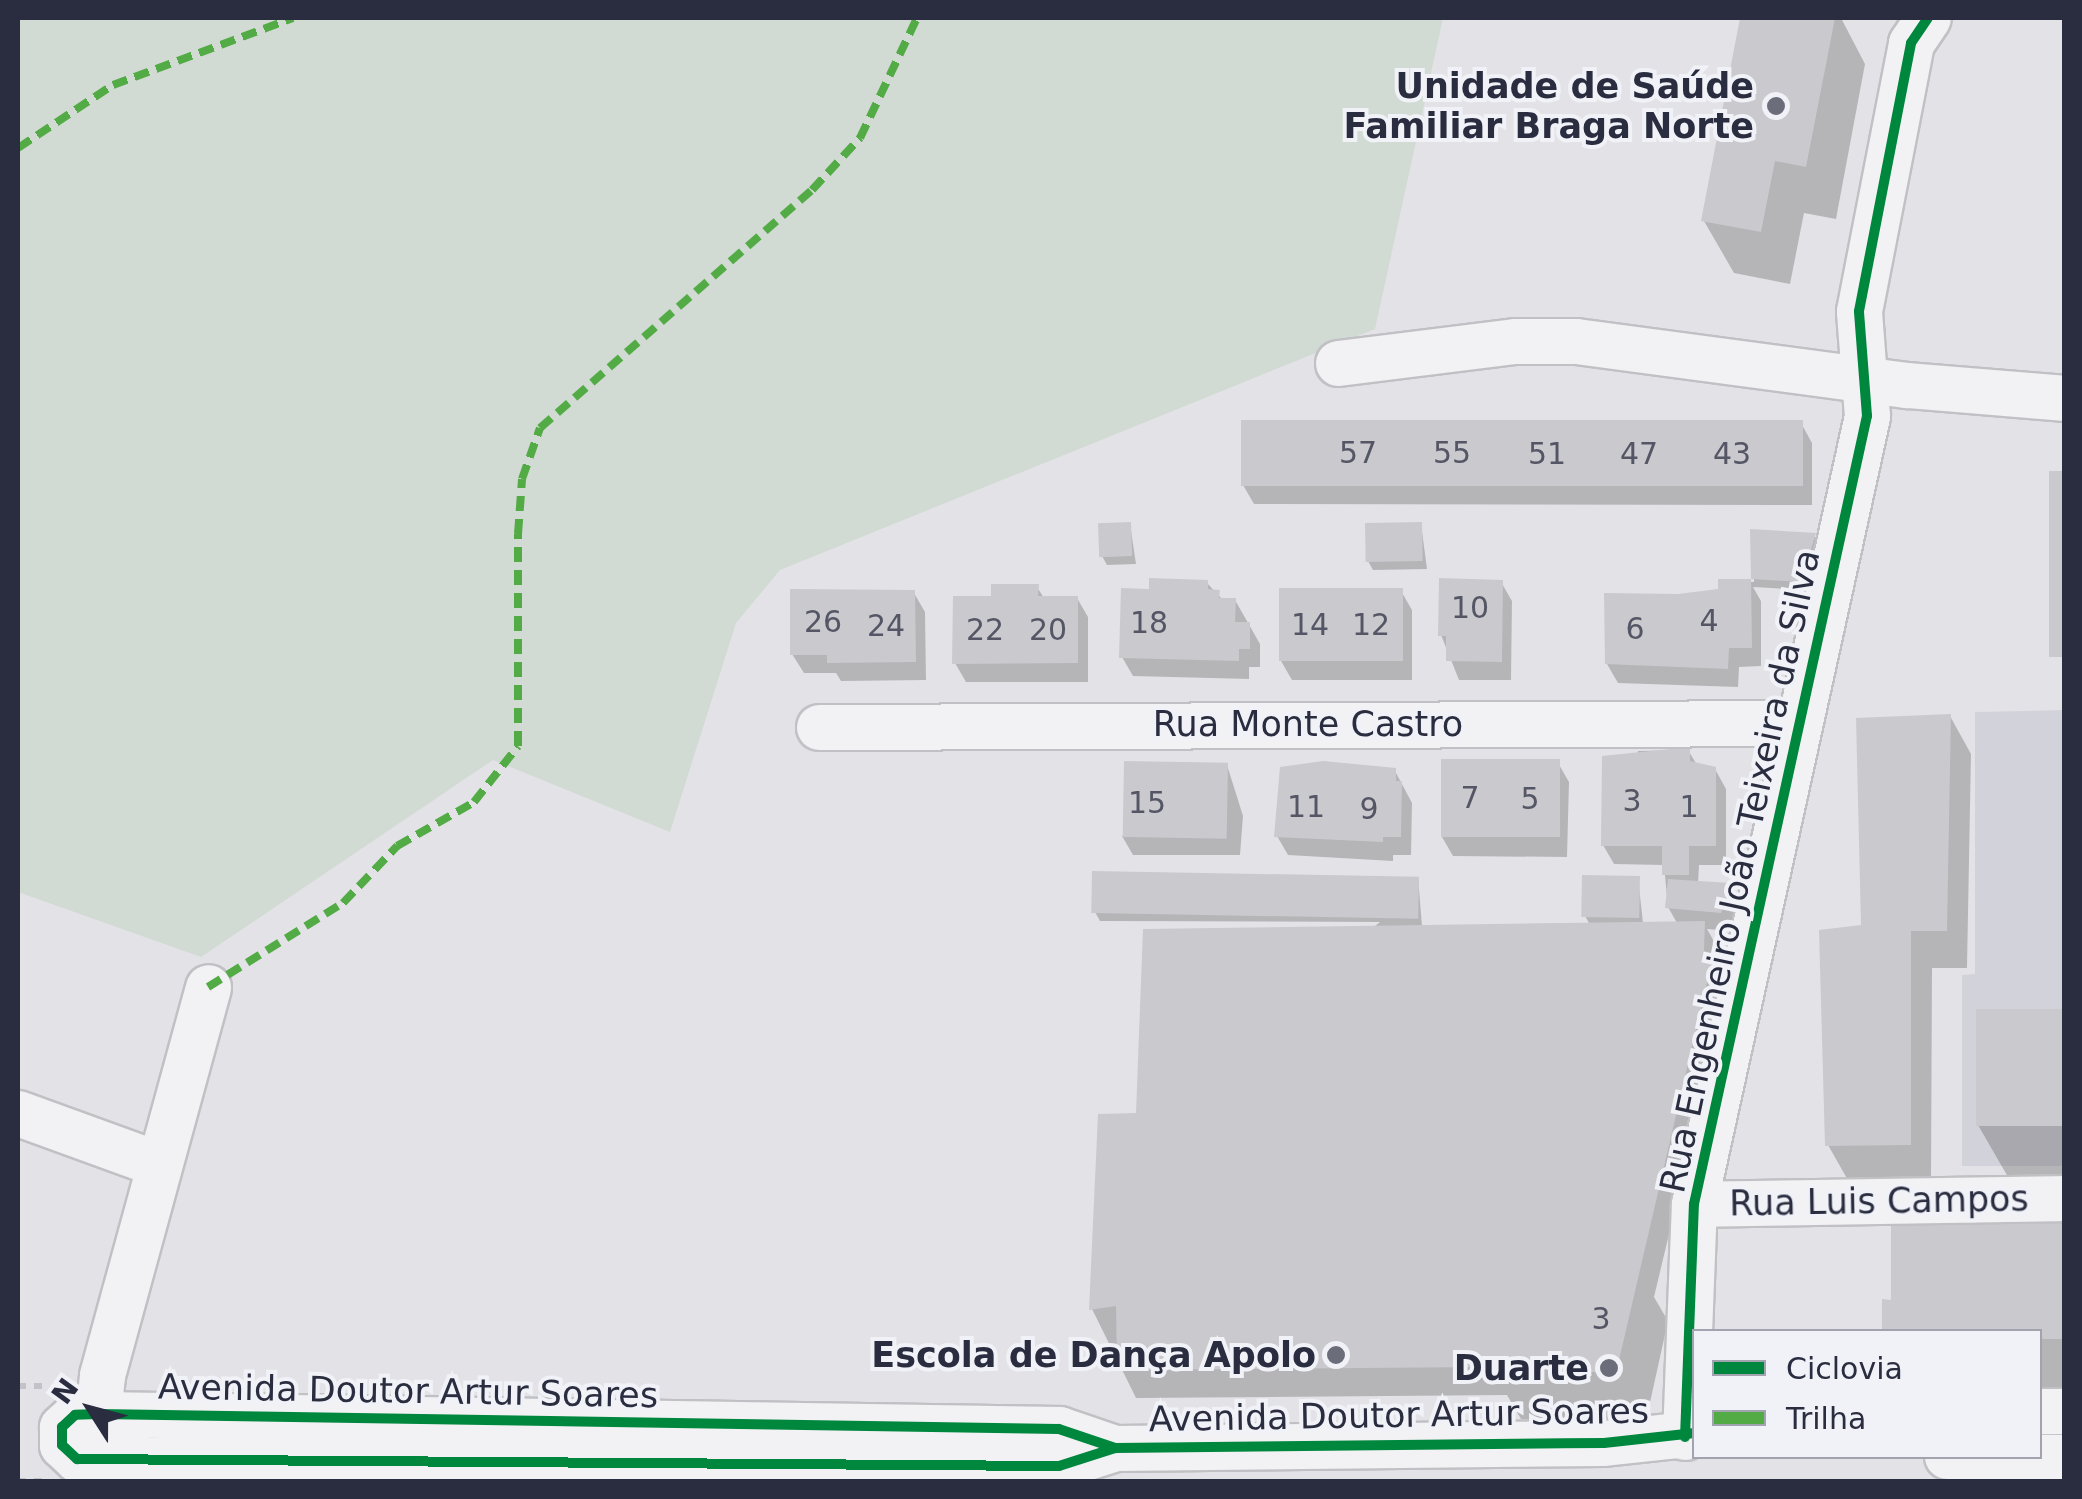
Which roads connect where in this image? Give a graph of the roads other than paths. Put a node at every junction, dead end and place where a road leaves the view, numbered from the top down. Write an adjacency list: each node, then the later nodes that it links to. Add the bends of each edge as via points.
1 (1928, 18): 3 (street, Rua Engenheiro João Teixeira da Silva, via 1912,42 1859,311)
2 (1338, 363): 3 (street, via 1515,341 1576,341)
3 (1864, 380): 4 (street); 5 (street, Rua Engenheiro João Teixeira da Silva, via 1867,416)
4 (2064, 398)
5 (1798, 724): 6 (street, Rua Monte Castro); 11 (street, Rua Engenheiro João Teixeira da Silva)
6 (820, 726)
7 (208, 987): 9 (street)
8 (18, 1112): 9 (street)
9 (158, 1164): 14 (street)
10 (2064, 1198): 11 (street, Rua Luis Campos)
11 (1694, 1204): 12 (street, Rua Engenheiro João Teixeira da Silva)
12 (1692, 1329)
13 (1692, 1359): 15 (street, Rua Engenheiro João Teixeira da Silva)
14 (98, 1414): 16 (street, Avenida Doutor Artur Soares, via 1059,1430); 17 (street, Avenida Doutor Artur Soares, via 75,1415 62,1427 62,1445 77,1458)
15 (1691, 1436): 16 (street, Avenida Doutor Artur Soares)
16 (1113, 1464): 19 (street, Avenida Doutor Artur Soares)
17 (319, 1470): 18 (street, Avenida Doutor Artur Soares)
18 (828, 1472): 19 (street, Avenida Doutor Artur Soares)
19 (883, 1472)

